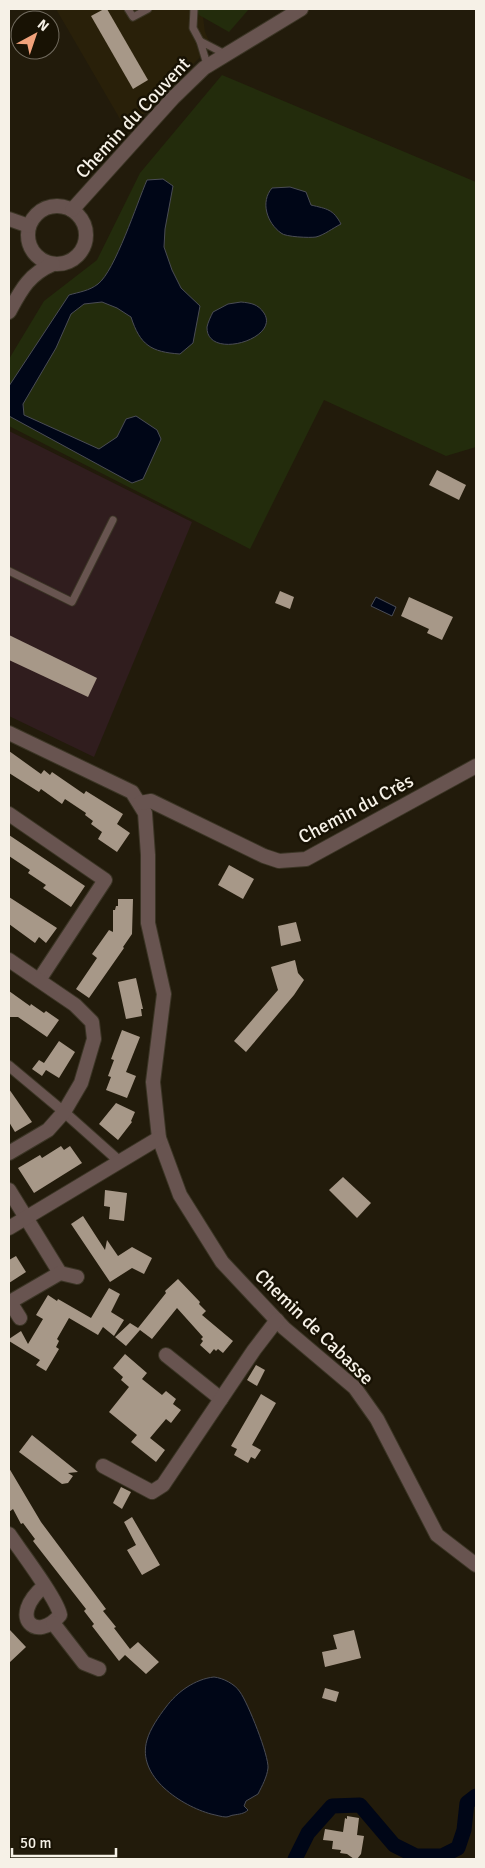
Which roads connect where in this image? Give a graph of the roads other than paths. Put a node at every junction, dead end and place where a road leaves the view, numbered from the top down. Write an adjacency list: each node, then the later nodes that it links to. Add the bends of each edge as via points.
1 (128, 9): 2 (lane, via 133,17)
2 (148, 9)
3 (194, 9): 5 (lane, via 193,28)
4 (301, 9): 6 (street, Chemin du Couvent)
5 (200, 41): 6 (lane); 7 (lane, via 206,62)
6 (228, 54): 7 (street, Chemin du Couvent)
7 (204, 68): 8 (street, Chemin du Couvent)
8 (72, 210): 10 (street, via 46,208 33,218); 12 (street, via 84,225 84,244 72,259)
9 (9, 219): 10 (street)
10 (29, 226): 11 (street)
11 (31, 249): 12 (street, via 44,261); 13 (street)
12 (53, 264): 13 (street)
13 (26, 282): 14 (street)
14 (9, 312)
15 (113, 520): 16 (lane, via 72,602)
16 (9, 571)
17 (9, 733): 19 (street, via 132,792)
18 (476, 766): 19 (street, Chemin du Crès, via 306,859 279,861 264,856 151,801)
19 (140, 803): 25 (street, Chemin de Cabasse, via 145,813 148,855 148,923 164,994 153,1082)
20 (9, 814): 22 (street, via 105,880)
21 (9, 960): 22 (street)
22 (39, 980): 24 (street, via 75,1005 92,1022 94,1039 81,1083)
23 (9, 1066): 24 (street)
24 (64, 1112): 26 (street, via 48,1130); 27 (street)
25 (159, 1138): 27 (street); 34 (street, Chemin de Cabasse, via 180,1195 222,1262)
26 (9, 1153)
27 (119, 1161): 29 (street)
28 (9, 1190): 29 (street)
29 (26, 1217): 30 (street); 31 (street)
30 (9, 1228)
31 (60, 1273): 32 (street); 33 (street, via 10,1302)
32 (77, 1277)
33 (20, 1318)
34 (277, 1320): 36 (street); 39 (street, Chemin de Cabasse, via 355,1388 377,1419 438,1534)
35 (166, 1356): 36 (street)
36 (221, 1399): 37 (street, via 163,1485 152,1492)
37 (103, 1466)
38 (9, 1534): 40 (street)
39 (476, 1565)
40 (44, 1586): 41 (street, via 59,1608 60,1614); 41 (street, via 31,1599 25,1613 34,1626 43,1628)
41 (53, 1623): 42 (street, via 84,1662)
42 (99, 1669)

